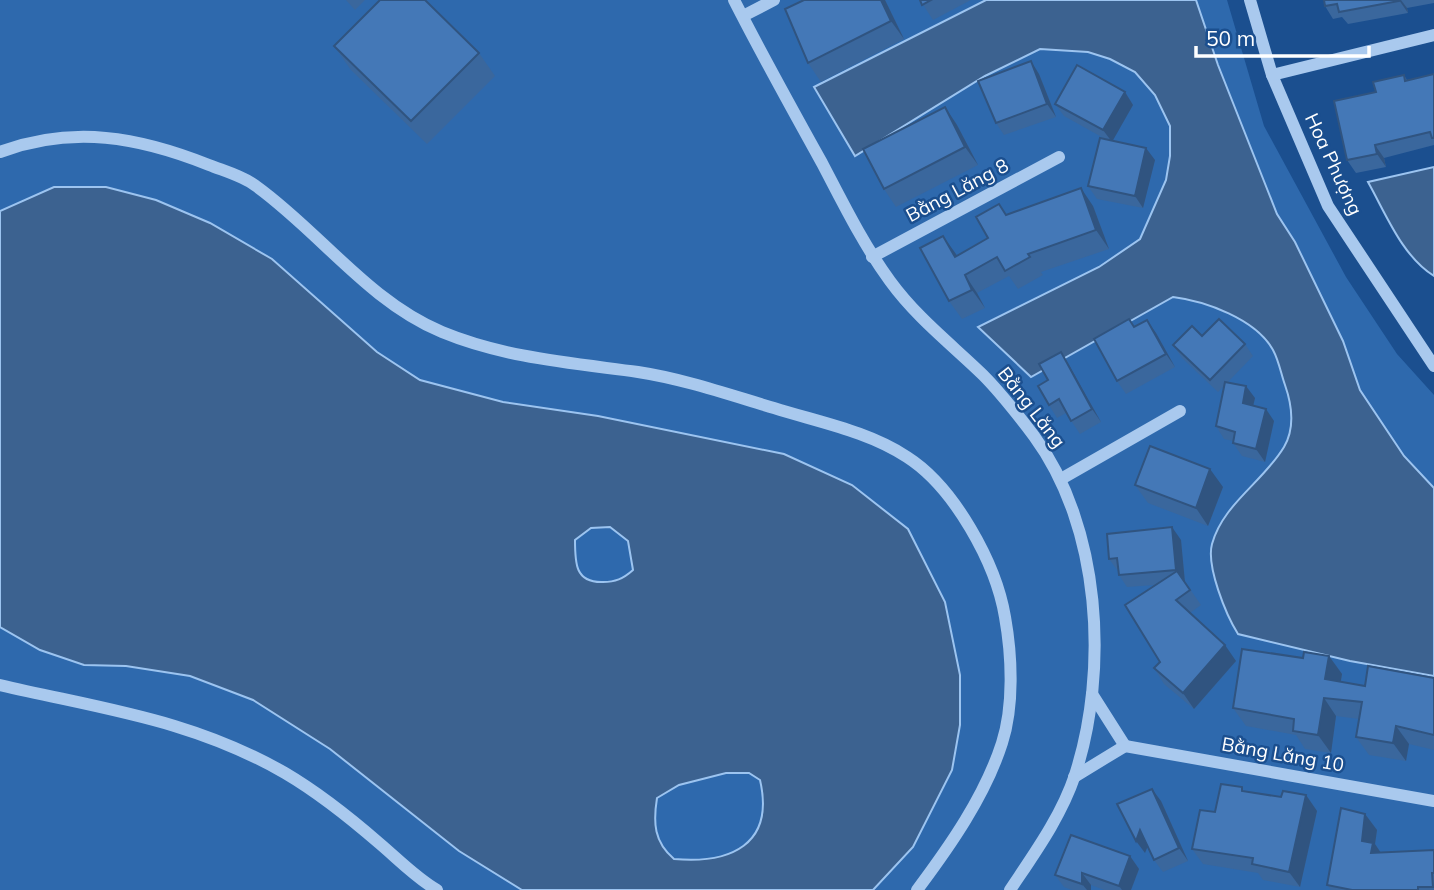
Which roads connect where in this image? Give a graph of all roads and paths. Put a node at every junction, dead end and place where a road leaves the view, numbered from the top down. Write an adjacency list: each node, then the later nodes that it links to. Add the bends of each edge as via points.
1 (734, 0): 4 (street, Bằng Lăng)
2 (774, 0): 4 (street)
3 (1250, 0): 6 (street, Hoa Phượng)
4 (743, 16): 9 (street, Bằng Lăng)
5 (1434, 35): 6 (street)
6 (1272, 75): 10 (street, Hoa Phượng, via 1328,206)
7 (0, 152): 19 (street, via 47,138 122,138 169,149 254,184 388,302 440,332 542,360 641,372 715,390 863,436 908,457 944,491 973,534 1001,590 1009,640 1003,741 978,797)
8 (1059, 158): 9 (street, Bằng Lăng 8)
9 (872, 257): 12 (street, Bằng Lăng, via 911,310 985,377 1034,436)
10 (1434, 366)
11 (1180, 411): 12 (street)
12 (1061, 479): 14 (street, Bằng Lăng, via 1094,607)
13 (0, 685): 18 (street, via 136,713 241,750 342,811)
14 (1092, 694): 15 (street); 16 (street, Bằng Lăng)
15 (1125, 746): 16 (street); 17 (street, Bằng Lăng 10)
16 (1074, 777): 20 (street, Bằng Lăng, via 1055,820)
17 (1434, 801)
18 (437, 890)
19 (917, 890)
20 (1010, 890)

